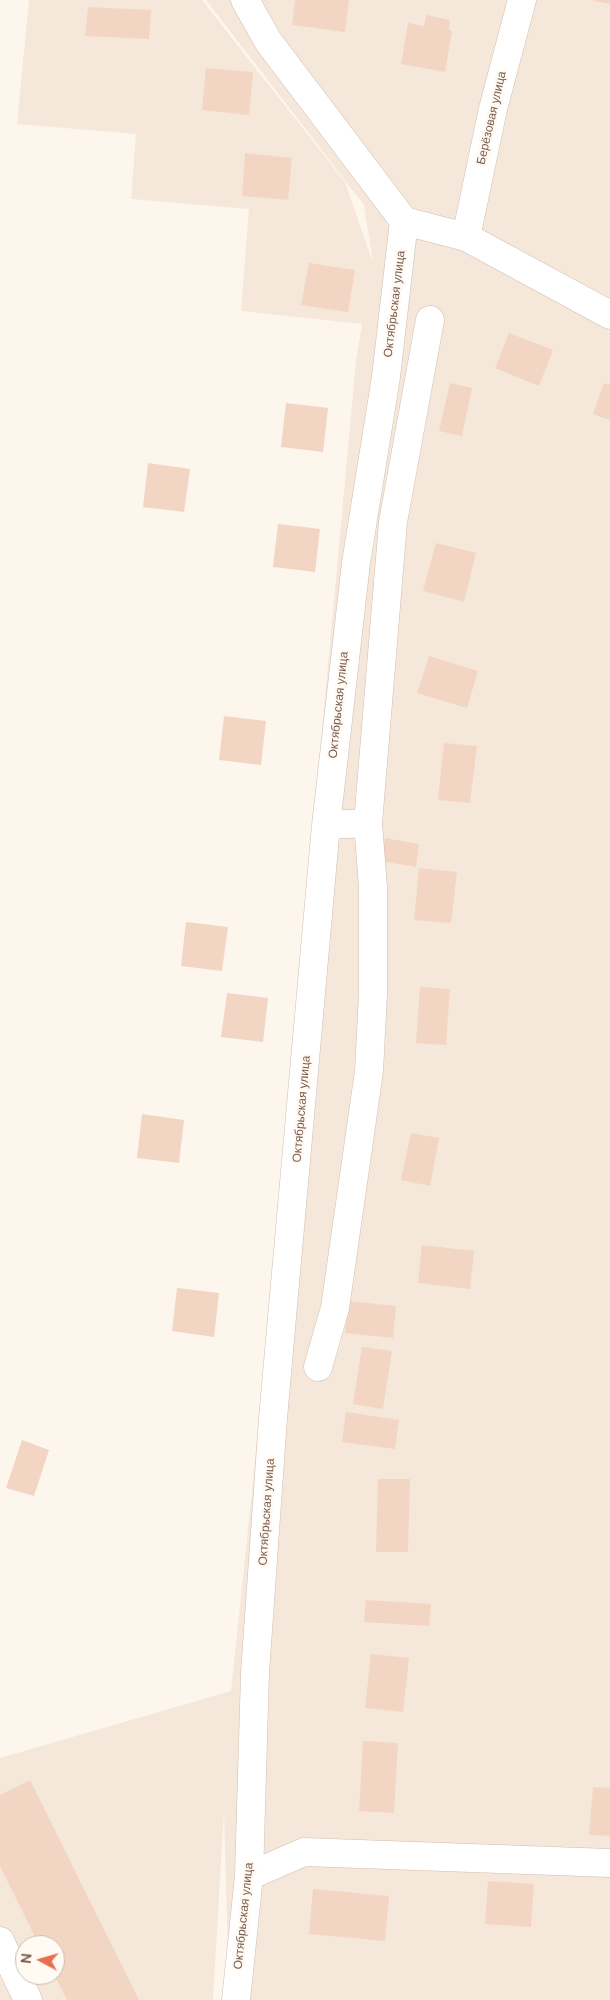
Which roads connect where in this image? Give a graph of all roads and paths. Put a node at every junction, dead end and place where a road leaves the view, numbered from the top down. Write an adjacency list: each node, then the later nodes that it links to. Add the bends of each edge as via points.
1 (245, 0): 3 (street, via 268,40)
2 (522, 0): 4 (street, Берёзовая улица, via 493,109)
3 (404, 221): 4 (street); 8 (street, Октябрьская улица, via 386,377 356,563)
4 (466, 236): 5 (street)
5 (610, 316)
6 (430, 320): 7 (street, via 393,522)
7 (368, 823): 8 (street); 9 (street, via 373,887 369,1071 335,1308)
8 (326, 825): 11 (street, Октябрьская улица, via 273,1428 256,1673)
9 (318, 1367)
10 (610, 1863): 11 (street, via 304,1852)
11 (249, 1876): 14 (street, Октябрьская улица)
12 (0, 1941): 13 (street)
13 (28, 2000)
14 (236, 2000)

